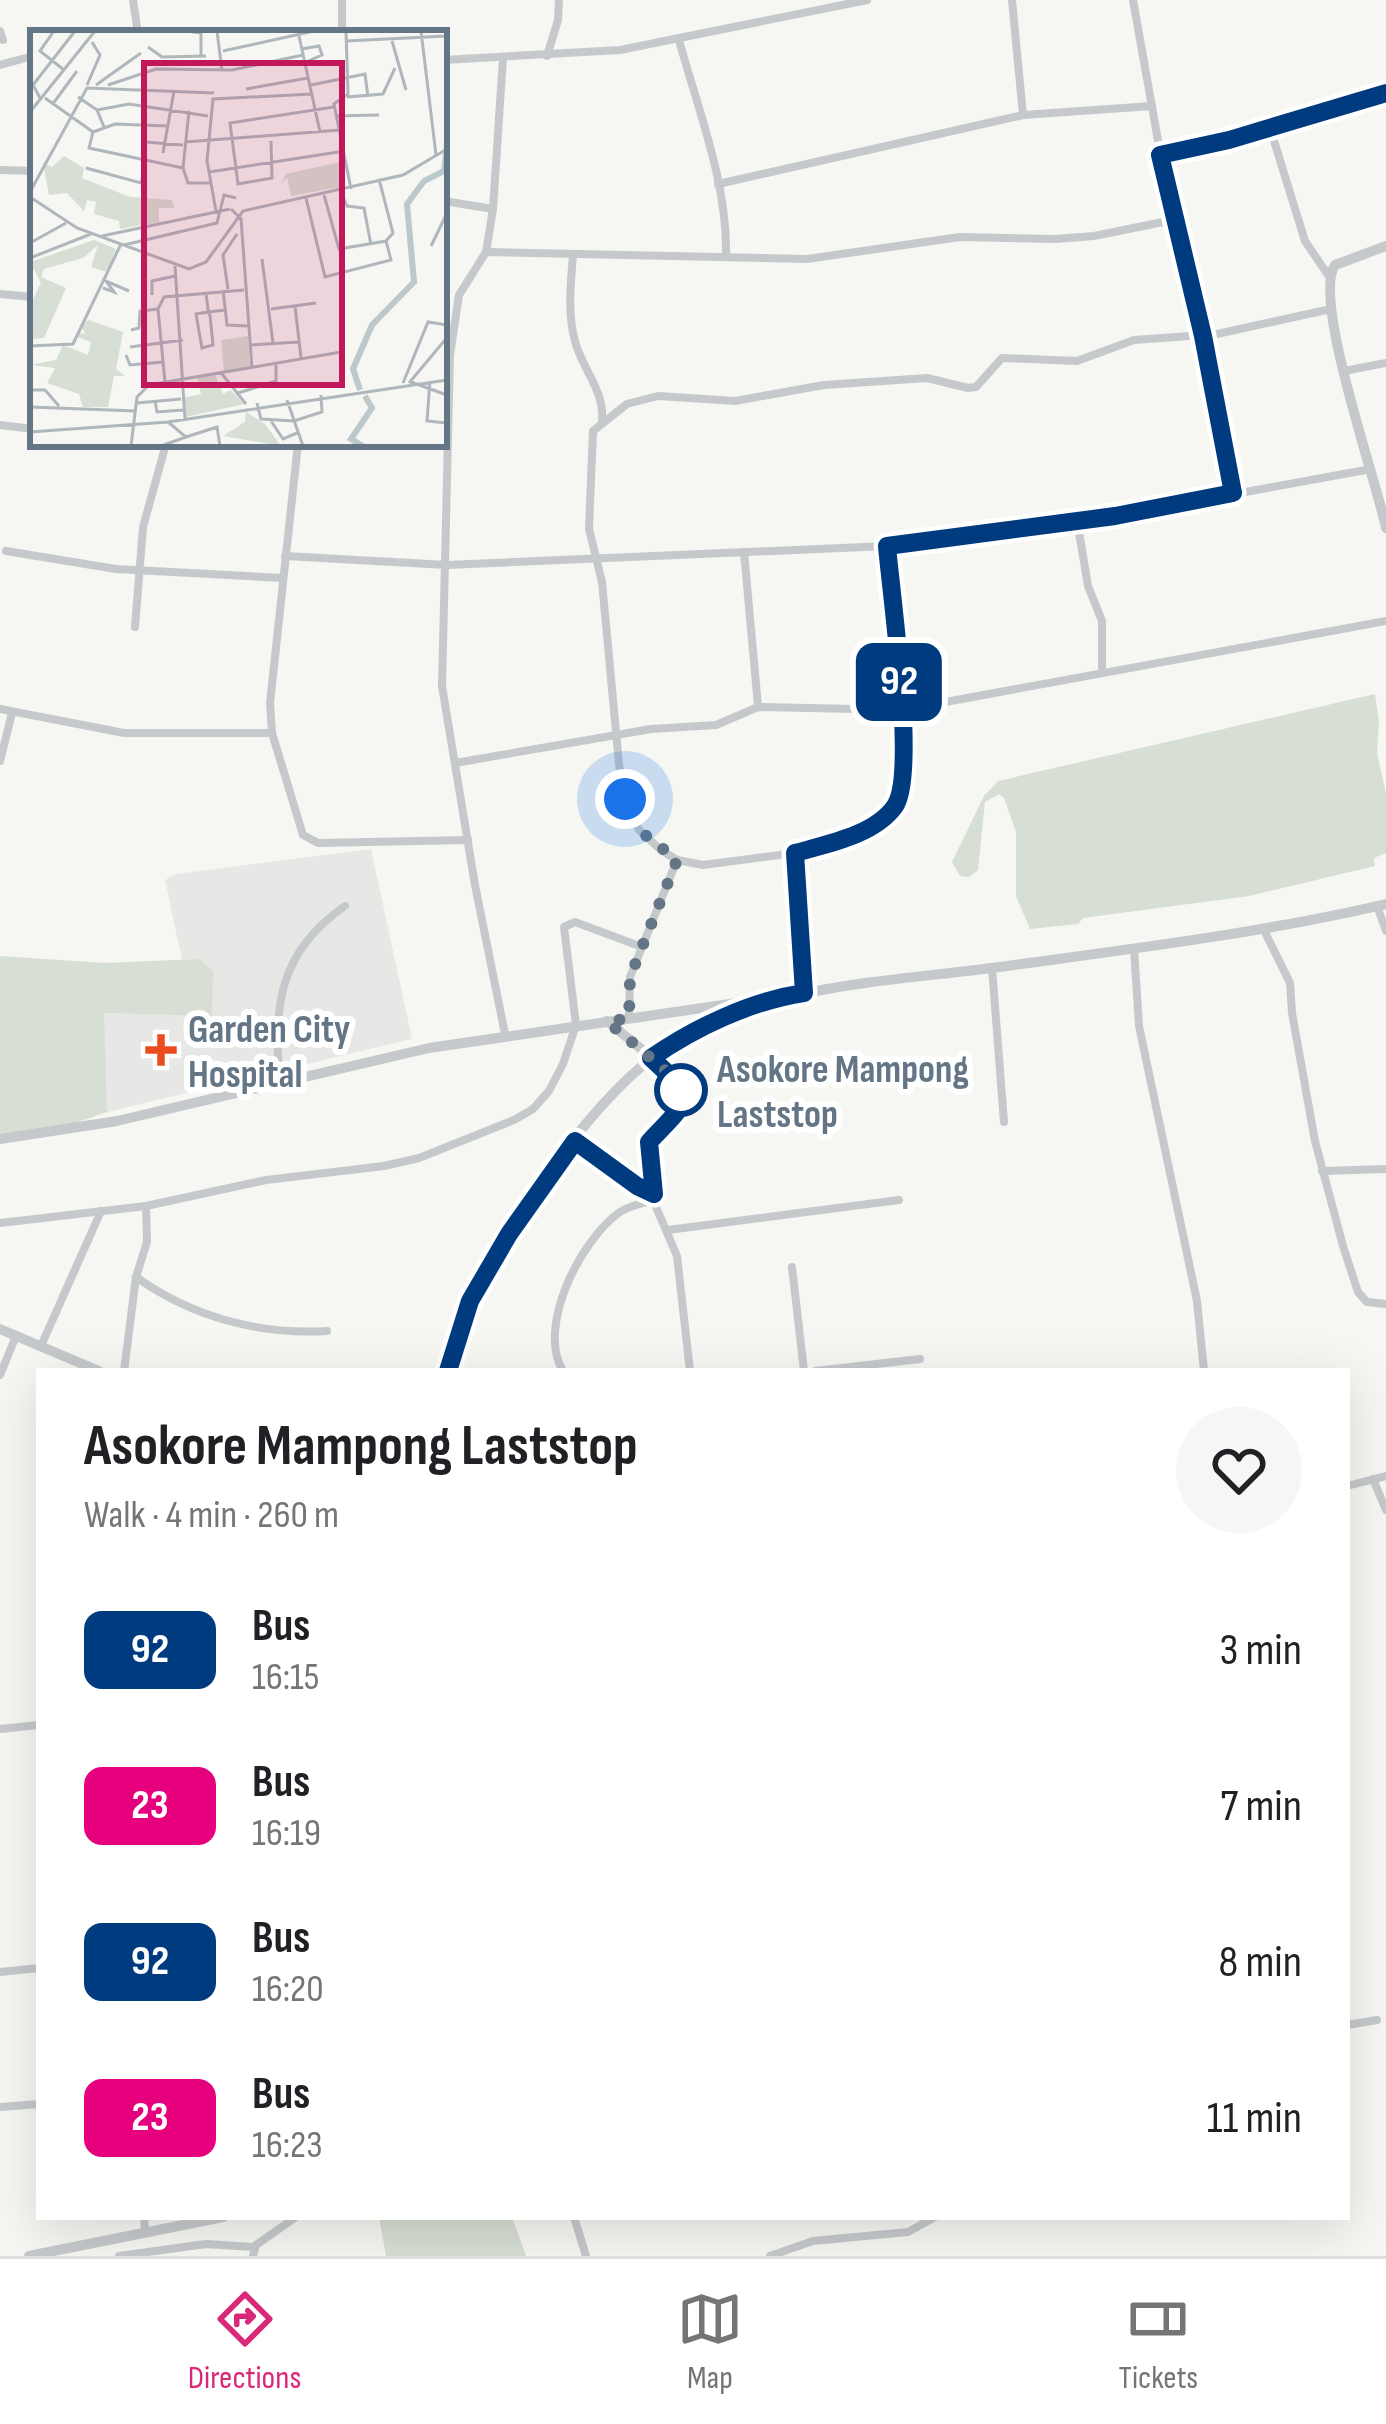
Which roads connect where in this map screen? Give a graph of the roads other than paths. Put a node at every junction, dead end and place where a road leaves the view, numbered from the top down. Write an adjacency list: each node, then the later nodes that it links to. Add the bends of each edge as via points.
1 (134, 0): 9 (street)
2 (342, 0): 10 (street)
3 (559, 0): 12 (street)
4 (812, 0): 8 (street)
5 (867, 0): 8 (street)
6 (1012, 0): 19 (street)
7 (1133, 0): 18 (street)
8 (814, 11): 11 (street)
9 (138, 30)
10 (343, 30)
11 (679, 40): 12 (street); 24 (street)
12 (547, 56): 14 (street)
13 (30, 57): 16 (street)
14 (502, 58): 15 (street); 26 (street)
15 (447, 60)
16 (0, 64)
17 (1386, 93): 20 (street)
18 (1152, 106): 19 (street); 21 (street)
19 (1023, 115): 24 (street)
20 (1270, 128): 21 (street); 32 (street, via 1305,241)
21 (1160, 155): 27 (street)
22 (0, 170): 23 (street)
23 (30, 171)
24 (718, 184): 31 (street)
25 (447, 201): 26 (street)
26 (493, 208): 29 (street)
27 (1173, 220): 31 (street, via 1055,239 959,237 807,260); 36 (street)
28 (1386, 246): 32 (street)
29 (486, 252): 30 (street); 37 (street, via 459,295)
30 (573, 254): 31 (street); 40 (street, via 572,328)
31 (725, 257)
32 (1328, 275): 35 (street)
33 (0, 294): 34 (street)
34 (30, 298)
35 (1330, 309): 36 (street); 39 (street)
36 (1203, 336): 40 (street, via 1134,340 1064,362 1002,358 968,388 927,378 735,401 642,398); 47 (street)
37 (447, 363)
38 (1386, 363): 39 (street)
39 (1344, 371): 46 (street)
40 (602, 422): 54 (street, via 590,440)
41 (0, 425): 42 (street)
42 (30, 429)
43 (163, 447): 56 (street, via 143,527)
44 (298, 447): 53 (street)
45 (447, 447): 55 (street)
46 (1372, 469): 47 (street); 49 (street)
47 (1233, 493): 48 (street)
48 (1077, 520): 50 (street); 60 (street, via 1102,621)
49 (1386, 528)
50 (887, 546): 52 (street); 63 (street)
51 (6, 551): 56 (street)
52 (744, 552): 54 (street); 61 (street)
53 (285, 556): 55 (street); 57 (street)
54 (597, 559): 55 (street); 66 (street)
55 (448, 565): 68 (street, via 442,686)
56 (142, 572): 57 (street); 59 (street)
57 (282, 578): 65 (street)
58 (1386, 621): 60 (street)
59 (135, 627)
60 (1102, 672): 63 (street)
61 (758, 707): 63 (street); 66 (street, via 716,724)
62 (0, 709): 64 (street)
63 (902, 710): 70 (street, via 904,788 895,806 879,822)
64 (12, 712): 65 (street, via 124,733); 67 (street)
65 (272, 733): 69 (street, via 308,841)
66 (615, 734): 68 (street); 71 (street, via 625,799 639,830)
67 (0, 761)
68 (454, 763): 69 (street)
69 (468, 840): 84 (street)
70 (795, 853): 71 (street, via 737,864); 79 (street)
71 (677, 860): 76 (street)
72 (1382, 905): 74 (street); 75 (street)
73 (345, 906): 86 (street, via 311,934 286,977 275,1032)
74 (1263, 926): 77 (street); 91 (street, via 1290,983)
75 (1386, 931)
76 (642, 946): 81 (street, via 630,977); 83 (street, via 575,922 564,927)
77 (1134, 948): 78 (street); 113 (street, via 1139,1026)
78 (992, 968): 79 (street); 87 (street)
79 (804, 993): 80 (street)
80 (774, 998): 81 (street); 85 (street)
81 (629, 1018): 82 (street)
82 (608, 1022): 83 (street); 85 (street)
83 (576, 1025): 84 (street); 94 (street, via 549,1091 514,1120 419,1158)
84 (505, 1034): 86 (street)
85 (651, 1058): 89 (street); 92 (street, via 681,1090 670,1125 649,1142)
86 (280, 1083): 88 (street)
87 (1004, 1122)
88 (0, 1139)
89 (575, 1141): 92 (street); 108 (street, via 477,1289)
90 (1386, 1169): 91 (street)
91 (1321, 1171): 100 (street, via 1358,1292)
92 (655, 1197): 97 (street); 109 (street, via 614,1216 576,1265 553,1341)
93 (898, 1200): 97 (street)
94 (146, 1206): 95 (street); 99 (street, via 147,1242)
95 (101, 1211): 96 (street); 104 (street)
96 (0, 1223)
97 (668, 1230): 110 (street)
98 (792, 1267): 111 (street)
99 (136, 1276): 102 (street, via 242,1326); 107 (street)
100 (1386, 1304)
101 (0, 1329): 103 (street)
102 (327, 1331)
103 (16, 1336): 104 (street); 114 (street)
104 (41, 1346): 106 (street)
105 (920, 1359): 112 (street)
106 (93, 1368)
107 (124, 1368)
108 (449, 1368)
109 (562, 1368)
110 (690, 1368)
111 (804, 1368)
112 (843, 1368)
113 (1204, 1368)
114 (0, 1375)
115 (1386, 1476): 116 (street)
116 (1373, 1479): 117 (street); 118 (street)
117 (1350, 1485)
118 (1386, 1510)
119 (36, 1725): 120 (street)
120 (0, 1729)
121 (36, 1969): 122 (street)
122 (0, 1972)
123 (1377, 2020): 124 (street)
124 (1350, 2024)
125 (36, 2104): 126 (street)
126 (0, 2107)
127 (190, 2220): 131 (street)
128 (292, 2220): 133 (street)
129 (575, 2220): 136 (street)
130 (932, 2220): 137 (street, via 908,2232 813,2241)
131 (145, 2224): 132 (street)
132 (81, 2250): 134 (street)
133 (253, 2252): 135 (street, via 206,2244)
134 (29, 2256)
135 (119, 2256)
136 (586, 2256)
137 (770, 2256)

